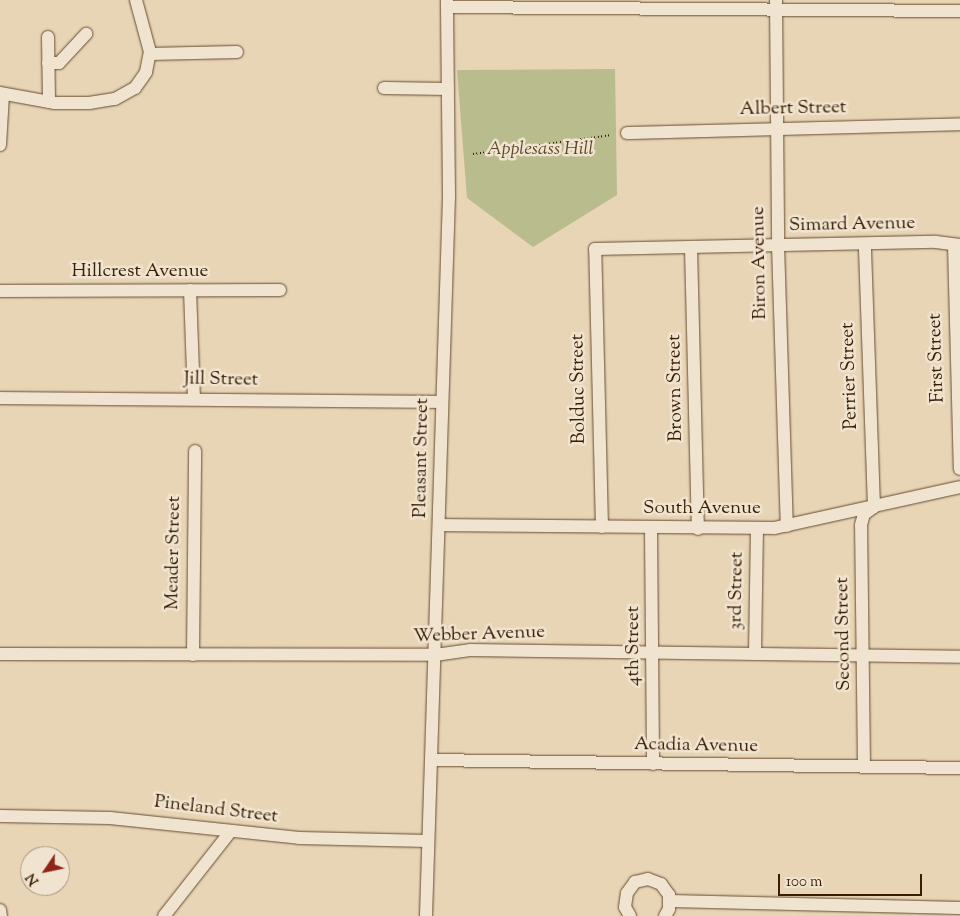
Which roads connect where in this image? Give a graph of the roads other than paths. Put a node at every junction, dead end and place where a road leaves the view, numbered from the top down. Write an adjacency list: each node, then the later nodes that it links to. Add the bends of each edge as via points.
1 (136, 0): 8 (street)
2 (447, 4): 3 (street); 11 (street, Pleasant Street)
3 (776, 5): 4 (street); 15 (street, Biron Avenue)
4 (960, 11)
5 (86, 34): 9 (street, via 59,63)
6 (48, 37): 9 (street)
7 (237, 52): 8 (street)
8 (150, 54): 13 (street, via 141,82 124,95 89,103)
9 (48, 62): 13 (street)
10 (384, 88): 11 (street)
11 (448, 89): 29 (street, Pleasant Street, via 449,197)
12 (2, 94): 13 (street); 17 (street)
13 (50, 102)
14 (960, 124): 15 (street, Albert Street)
15 (778, 129): 16 (street, Albert Street); 19 (street, Biron Avenue)
16 (627, 134)
17 (0, 145)
18 (865, 244): 19 (street, Simard Avenue); 20 (street, Simard Avenue, via 936,242); 34 (street, Perrier Street)
19 (778, 245): 21 (street, Simard Avenue); 36 (street, Biron Avenue)
20 (957, 245): 26 (street, First Street)
21 (691, 247): 22 (street, Simard Avenue); 39 (street, Brown Street)
22 (595, 250): 37 (street, Bolduc Street)
23 (0, 290): 24 (street, Hillcrest Avenue)
24 (190, 290): 25 (street, Hillcrest Avenue); 28 (street)
25 (280, 290)
26 (957, 334): 30 (street, First Street)
27 (0, 398): 28 (street, Jill Street)
28 (194, 399): 29 (street, Jill Street)
29 (442, 402): 35 (street, Pleasant Street)
30 (959, 434): 32 (street, First Street)
31 (195, 451): 45 (street, Meader Street)
32 (960, 469)
33 (960, 487): 34 (street, South Avenue)
34 (874, 507): 36 (street, South Avenue); 46 (street, Second Street, via 864,514 861,525)
35 (439, 525): 37 (street, South Avenue); 44 (street, Pleasant Street)
36 (787, 526): 40 (street, South Avenue)
37 (602, 527): 38 (street, South Avenue)
38 (651, 528): 39 (street, South Avenue); 41 (street, 4th Street)
39 (698, 529): 40 (street, South Avenue)
40 (757, 529): 43 (street, 3rd Street)
41 (653, 653): 43 (street, Webber Avenue); 44 (street, Webber Avenue, via 470,650); 49 (street, 4th Street)
42 (0, 654): 45 (street, Webber Avenue)
43 (755, 654): 46 (street, Webber Avenue)
44 (435, 655): 45 (street, Webber Avenue); 48 (street, Pleasant Street)
45 (193, 656)
46 (863, 656): 47 (street, Webber Avenue); 50 (street, Second Street)
47 (960, 657)
48 (431, 760): 49 (street, Acadia Avenue); 54 (street, Pleasant Street)
49 (653, 764): 50 (street, Acadia Avenue)
50 (864, 766): 51 (street, Acadia Avenue)
51 (960, 768)
52 (0, 816): 53 (street, Pineland Street, via 158,821)
53 (232, 831): 54 (street, Pineland Street, via 346,841); 59 (street)
54 (428, 841): 60 (street, Pleasant Street)
55 (670, 902): 56 (street); 61 (street, via 661,884 642,880 627,893 625,907); 62 (street)
56 (960, 908)
57 (0, 910): 58 (street)
58 (1, 916)
59 (164, 916)
60 (426, 916)
61 (630, 916)
62 (665, 916)

